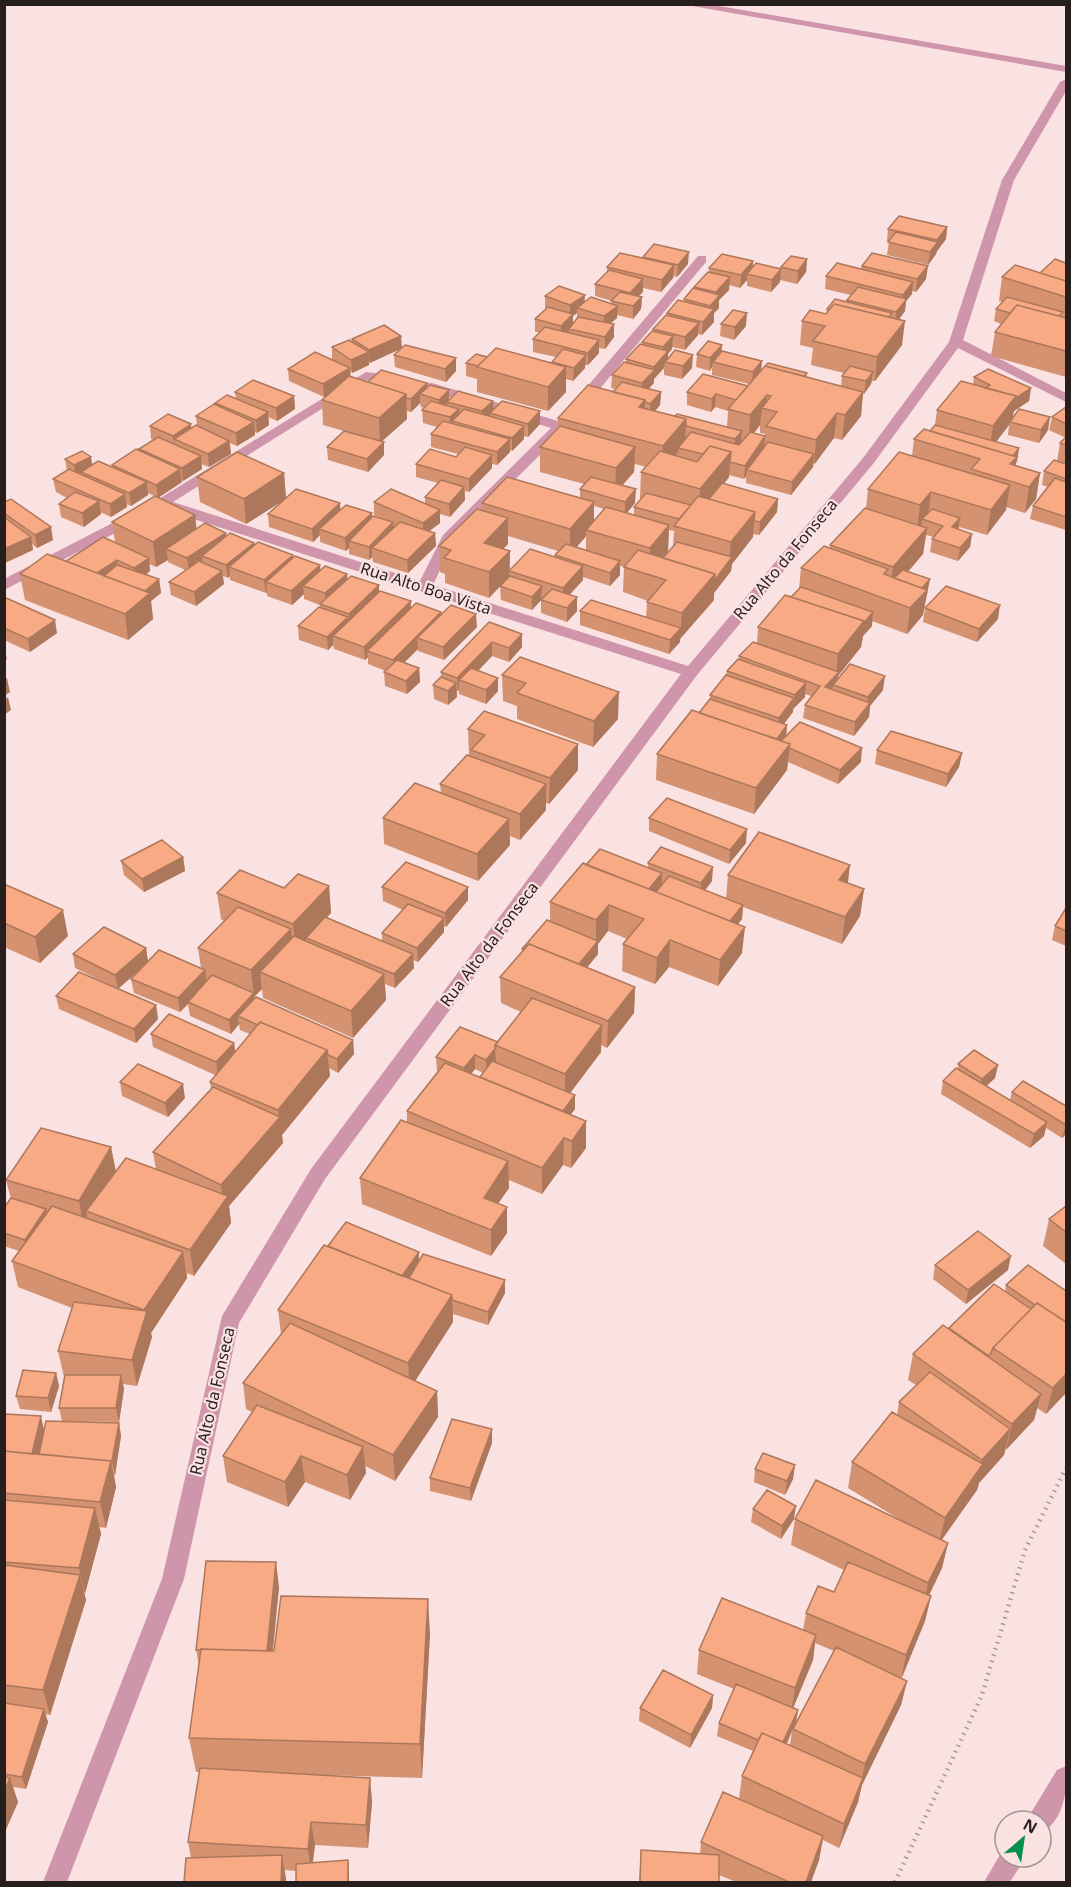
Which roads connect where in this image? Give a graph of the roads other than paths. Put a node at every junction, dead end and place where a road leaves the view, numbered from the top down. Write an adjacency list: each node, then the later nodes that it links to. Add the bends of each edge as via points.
1 (686, 4): 3 (street)
2 (778, 4): 3 (street)
3 (765, 17): 4 (street)
4 (1066, 69)
5 (1066, 82): 7 (street, Rua Alto da Fonseca, via 1008,180)
6 (702, 259): 9 (street)
7 (956, 342): 8 (street); 13 (street, Rua Alto da Fonseca, via 868,461)
8 (1066, 398)
9 (561, 426): 10 (street, via 413,382 366,376); 12 (street, via 448,538)
10 (162, 503): 11 (street); 12 (street, Rua Alto Boa Vista)
11 (4, 586)
12 (424, 587): 13 (street, Rua Alto Boa Vista)
13 (691, 672): 17 (street, Rua Alto da Fonseca, via 318,1174 229,1322 173,1579)
14 (1066, 1778): 15 (street)
15 (1046, 1809)
16 (1005, 1869): 18 (street)
17 (55, 1882)
18 (996, 1882)

